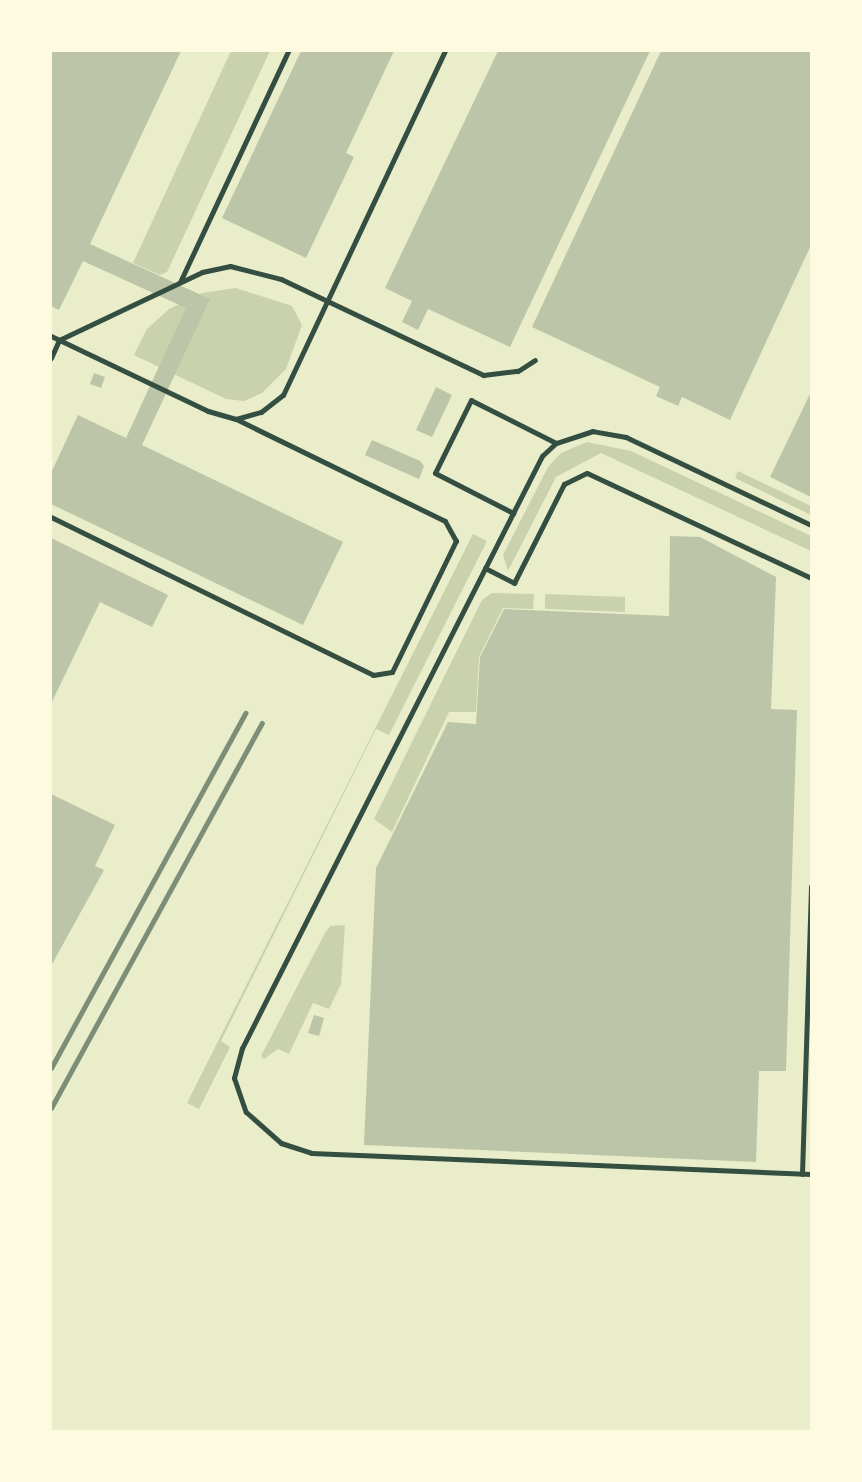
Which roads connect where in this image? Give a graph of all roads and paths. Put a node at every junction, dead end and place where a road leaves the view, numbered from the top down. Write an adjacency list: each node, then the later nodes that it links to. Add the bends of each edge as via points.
1 (288, 51): 3 (lane)
2 (445, 51): 4 (lane)
3 (180, 282): 4 (lane, via 230,266 250,268); 6 (lane)
4 (330, 301): 8 (lane, via 483,375 518,371); 9 (lane, via 284,395 261,412)
5 (51, 336): 6 (lane)
6 (59, 340): 7 (lane); 9 (lane, via 208,411)
7 (51, 358)
8 (535, 360)
9 (236, 419): 12 (lane, via 445,522 456,541 391,672 373,675)
10 (556, 443): 11 (lane, via 542,456); 11 (lane, via 471,400 435,473); 13 (lane, via 593,431 626,437)
11 (513, 513): 14 (lane)
12 (51, 517)
13 (811, 525)
14 (485, 568): 15 (lane, via 514,583 564,484 587,473); 17 (lane, via 242,1048 234,1078 237,1096 246,1112 281,1143 311,1153)
15 (811, 578)
16 (811, 886): 17 (lane)
17 (802, 1174): 18 (lane)
18 (811, 1174)

